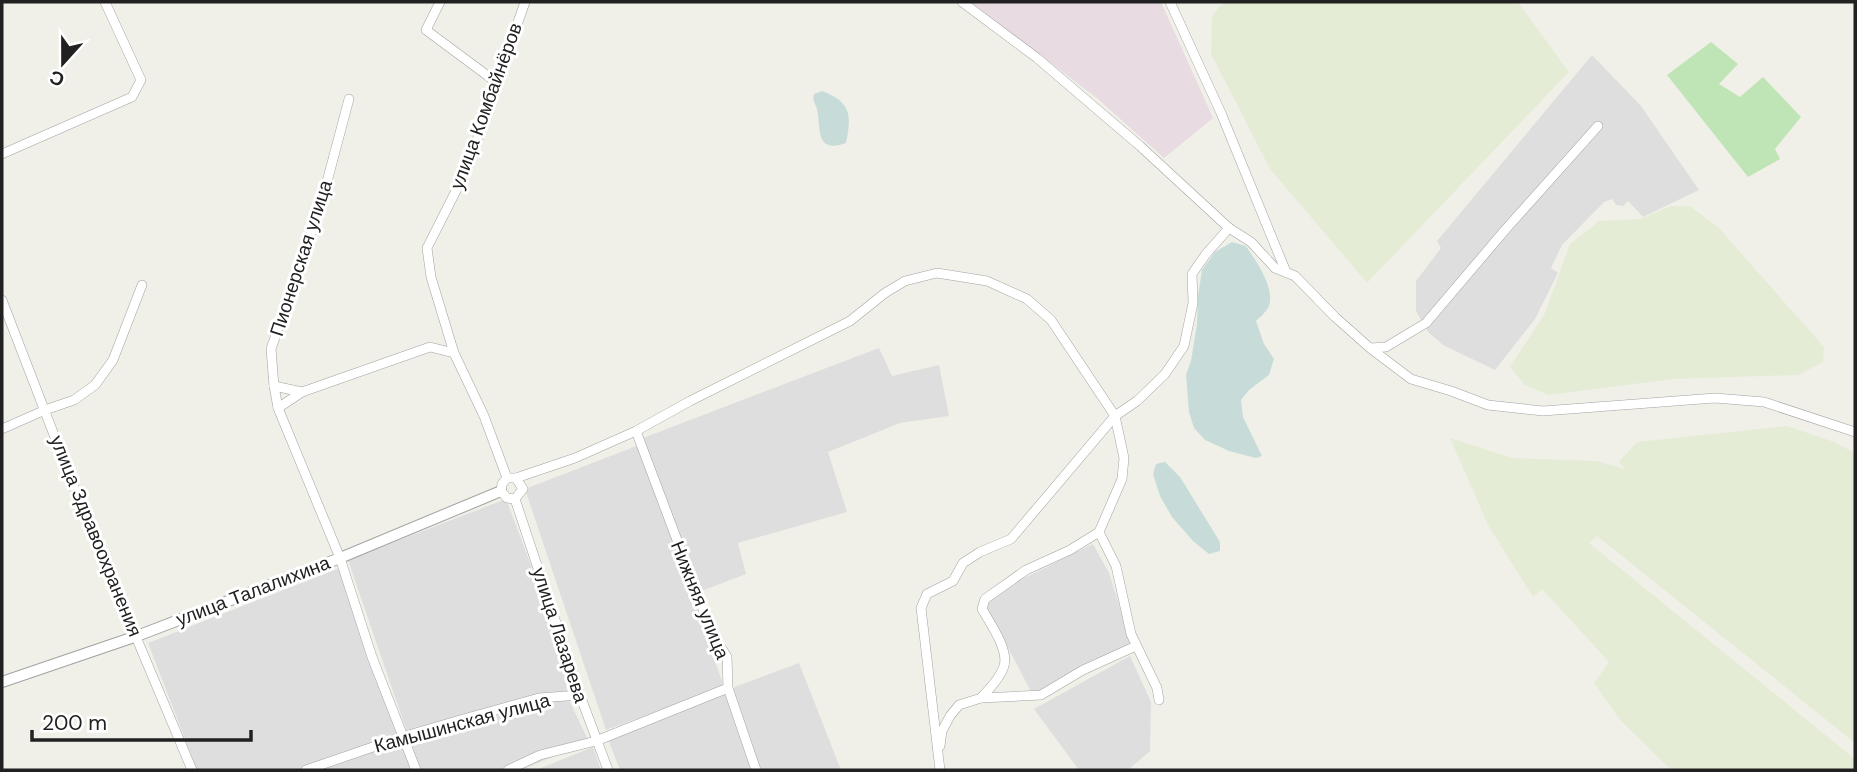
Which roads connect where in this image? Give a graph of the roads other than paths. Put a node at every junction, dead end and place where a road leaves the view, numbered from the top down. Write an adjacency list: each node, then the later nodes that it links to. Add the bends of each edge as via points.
1 (105, 2): 9 (street, via 141,80 132,97)
2 (440, 2): 6 (street, via 426,30)
3 (525, 2): 6 (street, улица Комбайнёров)
4 (962, 2): 10 (street, via 1037,58)
5 (1170, 2): 11 (street)
6 (496, 82): 15 (street, улица Комбайнёров, via 467,169 428,248 431,277)
7 (349, 99): 16 (street, Пионерская улица, via 320,208 271,349)
8 (1598, 126): 14 (street, via 1426,323 1386,347)
9 (2, 155)
10 (1229, 228): 11 (street, via 1251,242 1275,268); 20 (street, via 1192,274 1193,303 1184,346 1165,374)
11 (1286, 272): 14 (street, via 1296,275)
12 (142, 285): 19 (street, via 113,360 95,386 74,400)
13 (2, 300): 19 (street, улица Здравоохранения)
14 (1370, 348): 23 (street, via 1411,379 1488,405 1544,411 1715,398 1764,402)
15 (454, 353): 17 (street, via 430,347); 24 (street)
16 (274, 386): 17 (street); 18 (street, Пионерская улица)
17 (302, 392): 18 (street)
18 (278, 408): 28 (street, Пионерская улица)
19 (45, 410): 21 (street); 29 (street, улица Здравоохранения)
20 (1115, 416): 22 (street, via 1051,320 1027,299 987,281 937,273 905,281 850,321); 27 (street, via 1124,458 1122,479); 38 (street, via 1012,539 980,552 963,563 953,581 927,594 921,608)
21 (2, 429)
22 (636, 431): 24 (street, via 575,458); 32 (street, Нижняя улица, via 712,633 727,657)
23 (1855, 432)
24 (512, 478): 25 (street, via 502,484); 26 (street, via 523,489)
25 (501, 491): 26 (street, via 506,498); 28 (street, улица Талалихина)
26 (515, 499): 33 (street, улица Лазарева)
27 (1099, 532): 30 (street, via 1116,566); 34 (street, via 1026,570 985,599 982,609 1002,645 1006,663)
28 (340, 558): 29 (street, улица Талалихина); 36 (street, Пионерская улица)
29 (137, 636): 31 (street, улица Талалихина); 39 (street, улица Здравоохранения)
30 (1136, 646): 34 (street, via 1041,695); 35 (street)
31 (2, 682)
32 (727, 688): 37 (street); 44 (street, Нижняя улица)
33 (580, 695): 36 (street, Камышинская улица, via 539,698); 37 (street, улица Лазарева)
34 (981, 698): 38 (street, via 959,705 950,716 942,731)
35 (1159, 700)
36 (402, 737): 40 (street, Камышинская улица); 41 (street, Пионерская улица)
37 (596, 741): 42 (street, via 540,755); 43 (street, улица Лазарева)
38 (939, 766)
39 (192, 770)
40 (306, 770)
41 (415, 770)
42 (508, 770)
43 (608, 770)
44 (757, 770)

